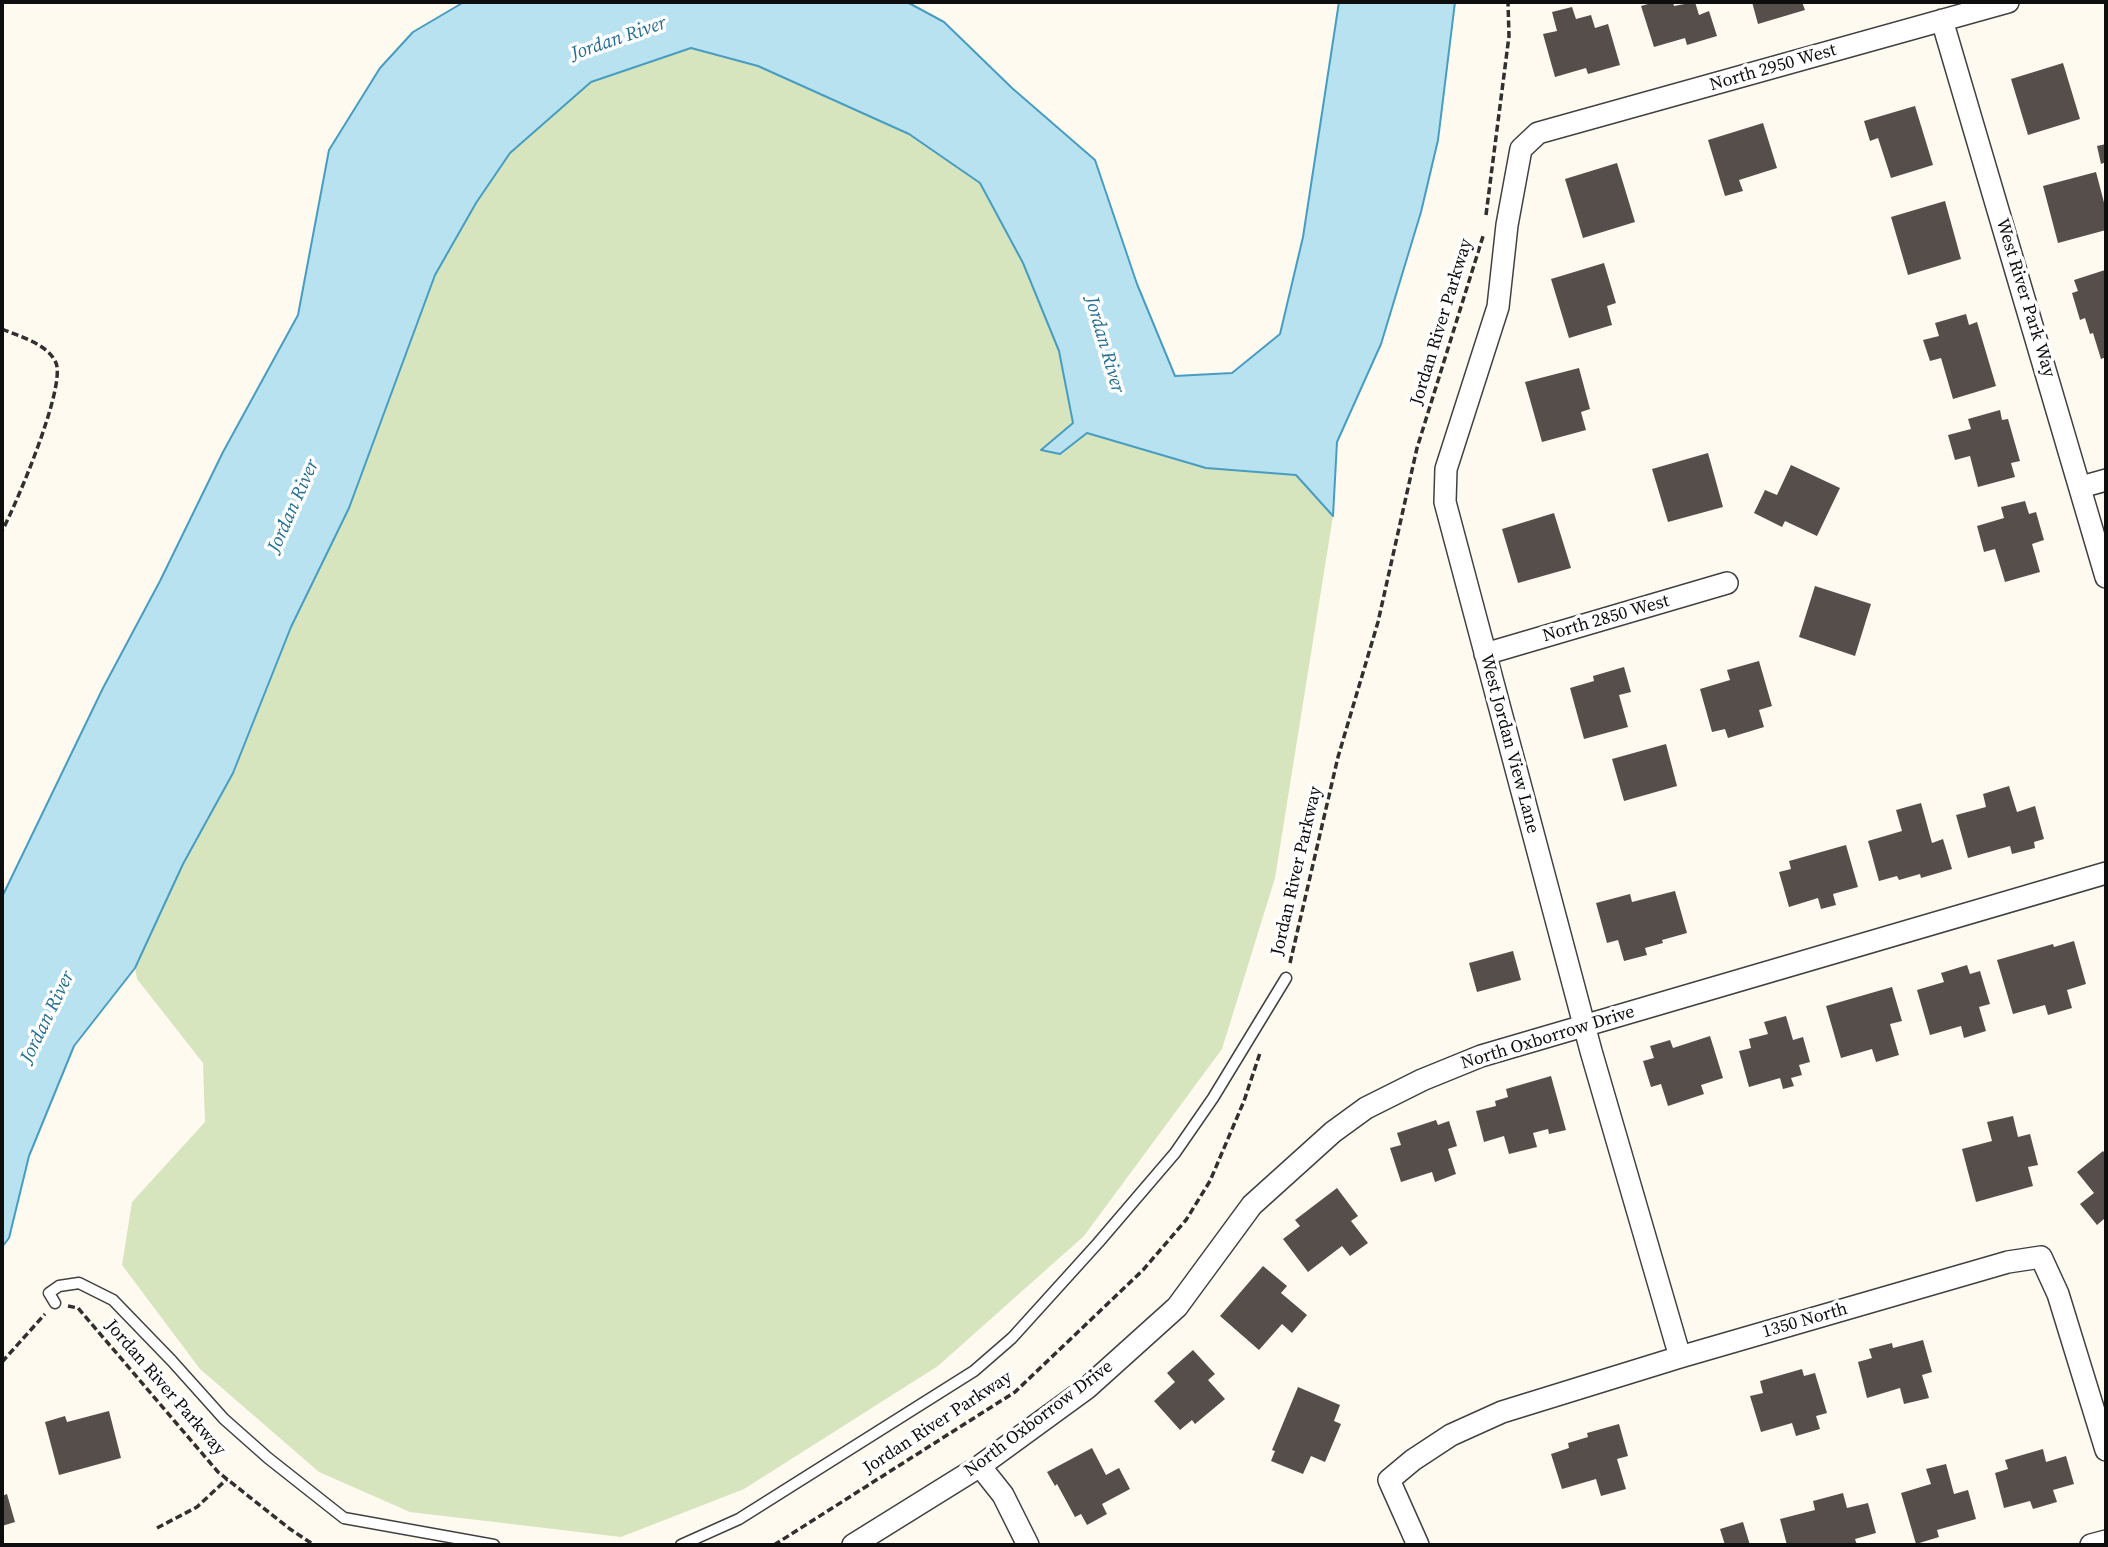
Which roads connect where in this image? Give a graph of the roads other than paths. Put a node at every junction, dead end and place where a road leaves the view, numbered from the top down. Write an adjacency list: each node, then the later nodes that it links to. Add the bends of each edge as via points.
1 (2008, 2): 2 (street, North 2950 West)
2 (1942, 20): 3 (street, North 2950 West); 5 (street, West River Park Way)
3 (1538, 133): 8 (street, West Jordan View Lane, via 1521,149 1498,307 1446,470 1444,502)
4 (2106, 480): 5 (street)
5 (2081, 487): 6 (street, West River Park Way)
6 (2106, 577)
7 (1727, 583): 8 (street, North 2850 West)
8 (1485, 654): 11 (street, West Jordan View Lane)
9 (2106, 873): 11 (street, North Oxborrow Drive)
10 (1286, 978): 18 (lane, via 1175,1153 1012,1338 974,1371 739,1519)
11 (1584, 1026): 13 (street, West Jordan View Lane); 15 (street, North Oxborrow Drive, via 1482,1056 1422,1080 1366,1108 1333,1132 1252,1205 1177,1307 1087,1388)
12 (55, 1303): 17 (lane, via 49,1293 79,1283 113,1300 224,1419 344,1518)
13 (1680, 1357): 14 (street, 1350 North, via 2008,1262 2041,1257 2058,1294); 21 (street, 1350 North, via 1502,1412 1451,1435 1413,1460 1389,1480)
14 (2106, 1450)
15 (980, 1466): 19 (street, North Oxborrow Drive); 20 (street, via 1003,1495)
16 (2106, 1541): 22 (street)
17 (494, 1545)
18 (681, 1545)
19 (853, 1545)
20 (1028, 1545)
21 (1418, 1545)
22 (2091, 1545)

